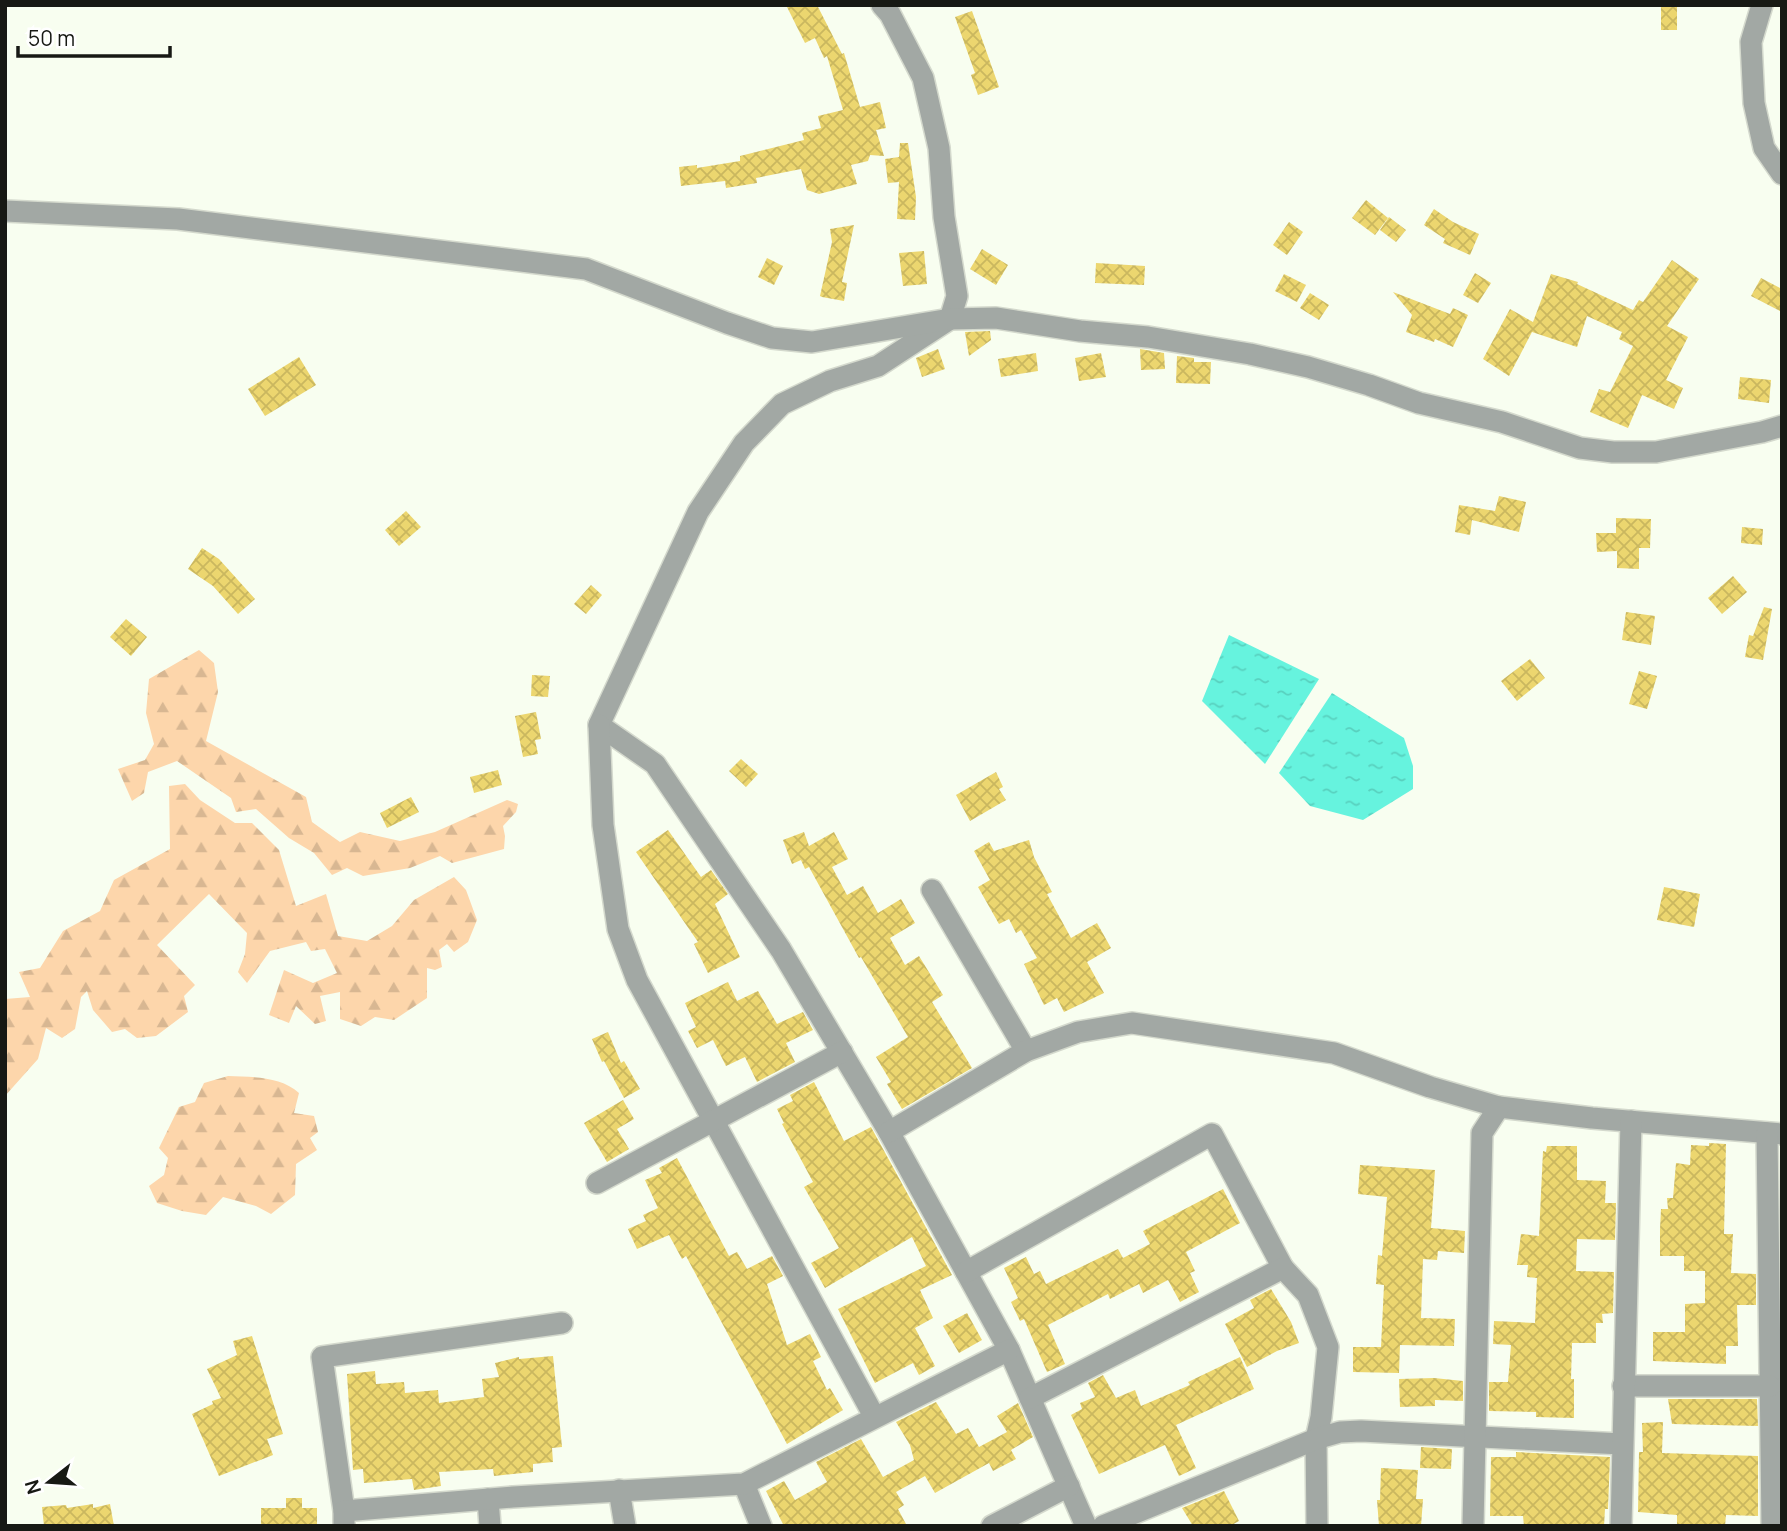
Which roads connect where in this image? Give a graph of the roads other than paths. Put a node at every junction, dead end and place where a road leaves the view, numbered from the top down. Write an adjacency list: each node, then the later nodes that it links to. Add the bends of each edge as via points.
1 (882, 5): 5 (street, via 923,78 939,148 957,296)
2 (1762, 5): 3 (street, via 1751,42 1754,103 1764,148)
3 (1782, 174)
4 (5, 211): 5 (street, via 178,219 586,269 772,338 813,342)
5 (950, 318): 6 (street, via 996,318 1250,354 1602,451 1656,452); 7 (street, via 878,366 830,381 782,404 744,443 698,512)
6 (1782, 426)
7 (599, 725): 10 (street, via 655,764 781,950); 13 (street, via 603,825 618,929 637,980)
8 (932, 890): 9 (street)
9 (1026, 1051): 11 (street, via 1078,1032 1132,1023 1334,1053); 14 (street)
10 (842, 1052): 13 (street); 14 (street)
11 (1499, 1107): 12 (street); 25 (street, via 1482,1133)
12 (1631, 1121): 15 (street); 21 (street)
13 (714, 1122): 16 (street); 24 (street)
14 (889, 1132): 18 (street)
15 (1774, 1134): 22 (street)
16 (597, 1183)
17 (1283, 1268): 18 (street, via 1212,1134); 23 (street); 26 (street, via 1308,1295 1328,1347)
18 (966, 1272): 20 (street)
19 (562, 1323): 33 (street, via 321,1357)
20 (1009, 1350): 23 (street); 24 (street)
21 (1623, 1386): 22 (street); 27 (street)
22 (1770, 1386): 28 (street)
23 (1030, 1398): 30 (street)
24 (874, 1416): 29 (street)
25 (1477, 1436): 26 (street, via 1361,1431); 27 (street); 41 (street)
26 (1316, 1439): 39 (street); 40 (street)
27 (1622, 1444): 42 (street)
28 (1776, 1479): 43 (street)
29 (744, 1484): 31 (street); 36 (street)
30 (1069, 1486): 37 (street); 38 (street)
31 (619, 1490): 32 (street); 35 (street)
32 (488, 1499): 33 (street); 34 (street)
33 (344, 1518)
34 (490, 1526)
35 (625, 1526)
36 (761, 1526)
37 (992, 1526)
38 (1086, 1526)
39 (1103, 1526)
40 (1317, 1526)
41 (1473, 1526)
42 (1621, 1526)
43 (1772, 1526)

